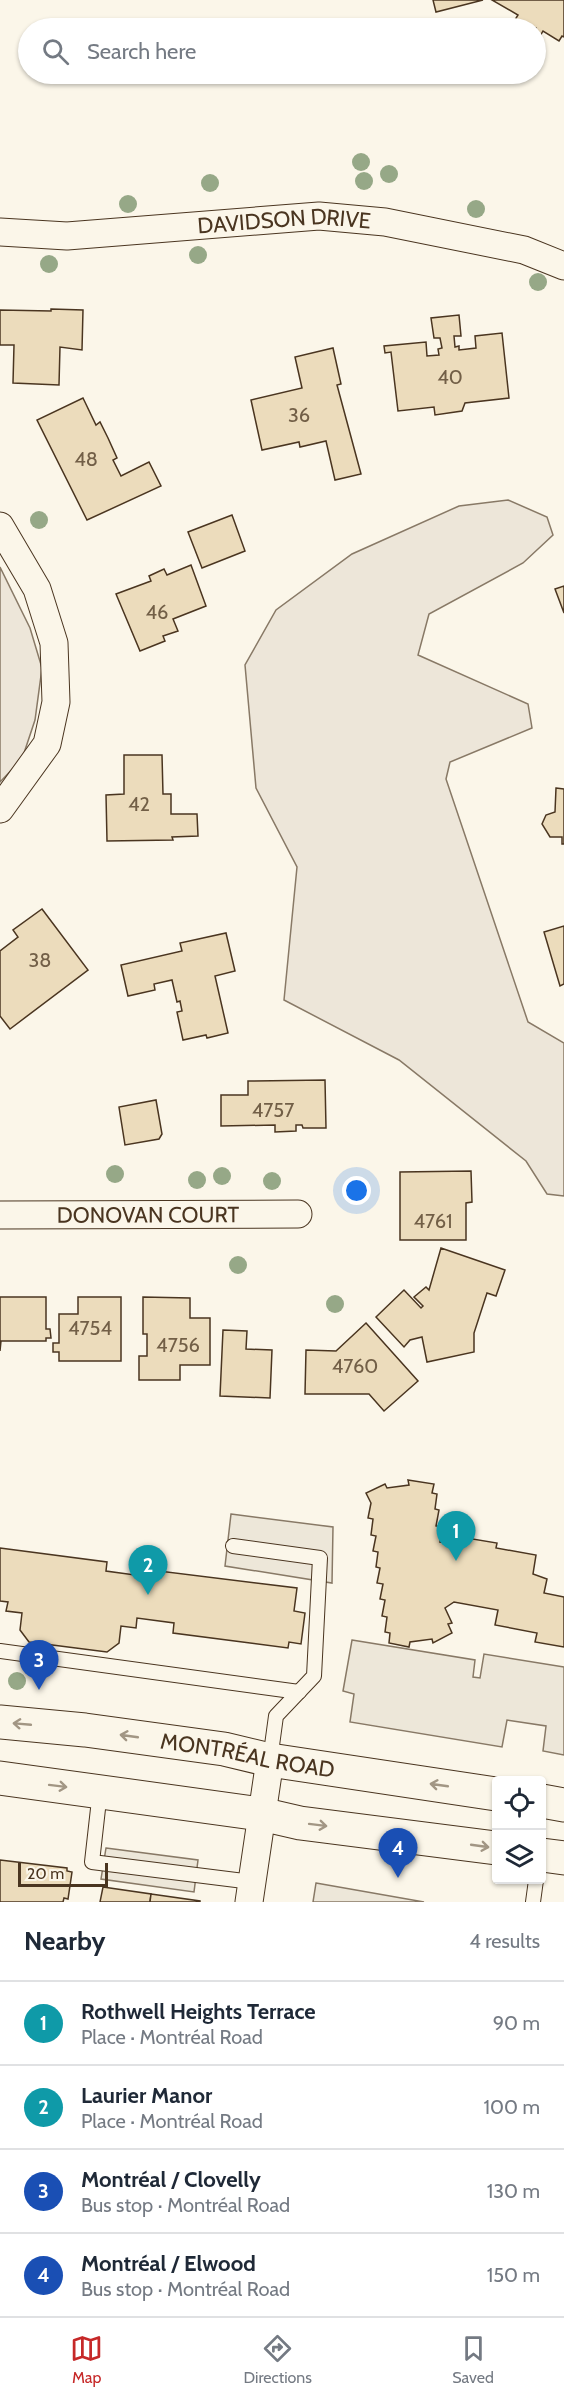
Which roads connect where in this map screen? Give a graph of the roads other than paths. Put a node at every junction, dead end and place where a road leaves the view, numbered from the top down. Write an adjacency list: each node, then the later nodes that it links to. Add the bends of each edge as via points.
1 (0, 232): 2 (street, DAVIDSON DRIVE, via 68,236 318,216 385,222 514,248)
2 (564, 267)
3 (0, 526): 4 (street, via 37,589 54,643 56,702 47,744)
4 (0, 809)
5 (298, 1214): 6 (street, DONOVAN COURT)
6 (0, 1215)
7 (233, 1546): 9 (lane, via 320,1558 314,1676)
8 (0, 1652): 9 (lane)
9 (299, 1692): 11 (lane, via 276,1716)
10 (0, 1722): 11 (main road, MONTRÉAL ROAD, one-way to 10, via 224,1749)
11 (270, 1760): 14 (main road, MONTRÉAL ROAD, one-way to 11); 17 (street)
12 (0, 1778): 13 (main road, one-way to 13)
13 (100, 1791): 17 (main road); 22 (lane, via 92,1862)
14 (492, 1793)
15 (546, 1802): 16 (main road)
16 (564, 1805)
17 (261, 1814): 18 (main road, one-way to 18, via 300,1823); 22 (street)
18 (492, 1847)
19 (546, 1856): 20 (main road)
20 (564, 1858)
21 (535, 1884): 23 (lane)
22 (250, 1892)
23 (533, 1902)

